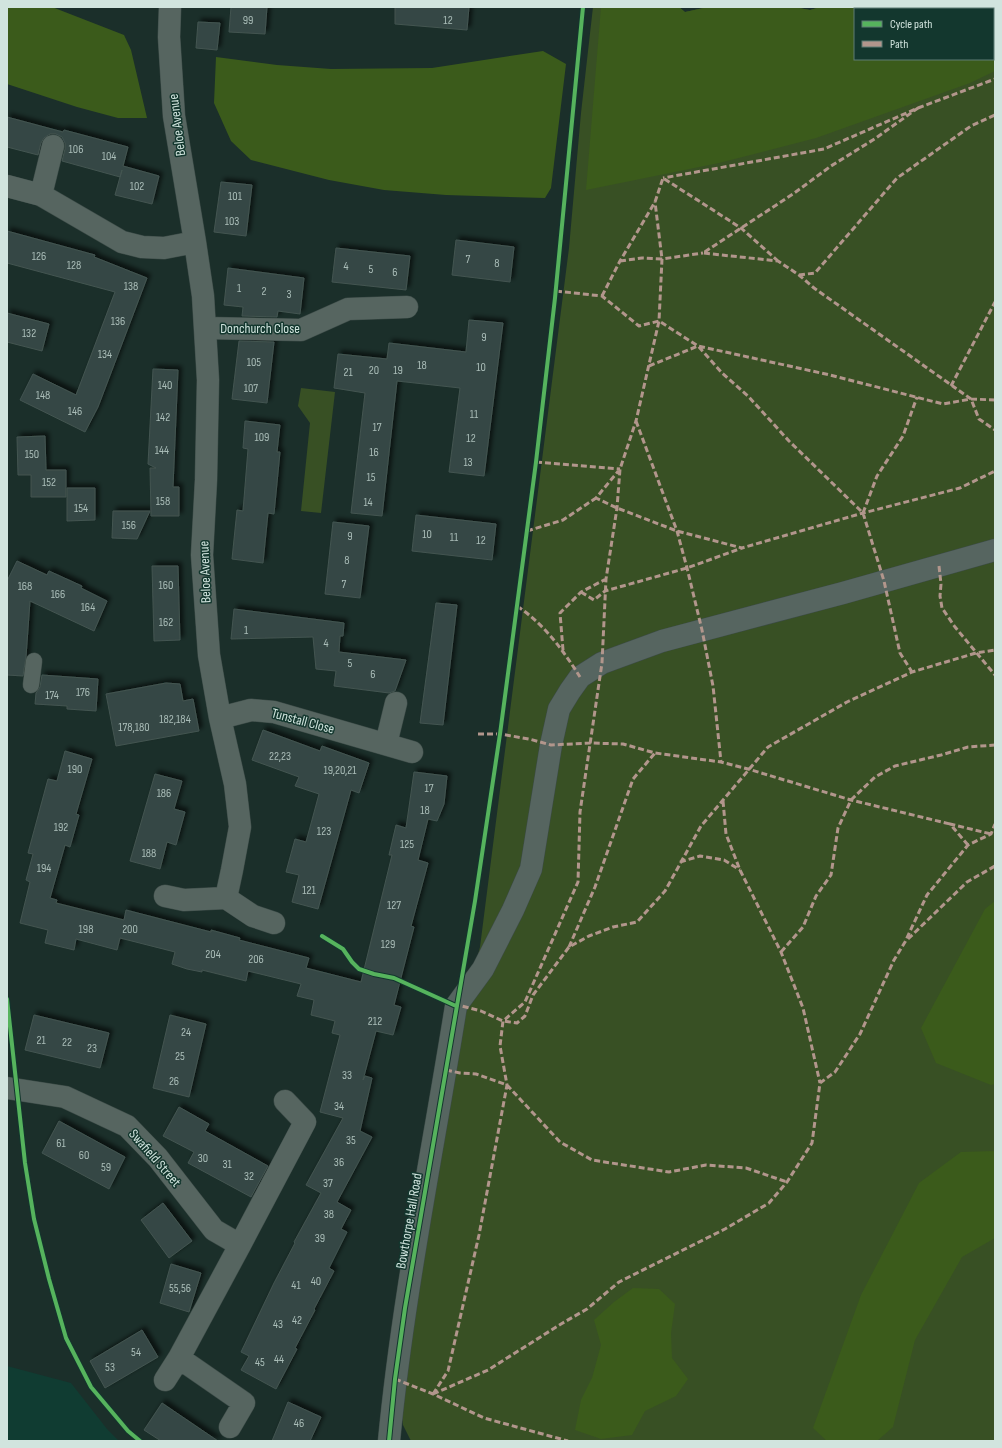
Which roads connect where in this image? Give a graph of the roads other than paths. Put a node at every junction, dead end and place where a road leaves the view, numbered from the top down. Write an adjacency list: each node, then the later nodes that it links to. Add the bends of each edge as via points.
1 (170, 7): 5 (street, Beloe Avenue, via 169,37 174,116)
2 (53, 146): 4 (street)
3 (7, 186): 4 (street)
4 (41, 195): 5 (street, via 122,242 142,247 164,248)
5 (195, 242): 7 (street, Beloe Avenue)
6 (407, 306): 7 (street, Donchurch Close, via 348,309 301,330)
7 (205, 328): 12 (street, Beloe Avenue, via 208,380 202,555 209,655)
8 (995, 550): 24 (street, Bowthorpe Hall Road, via 662,641 602,663 580,677 570,691 559,709 531,869 483,969 456,1006 405,1308)
9 (34, 661): 10 (lane)
10 (31, 686)
11 (396, 703): 13 (street)
12 (220, 718): 13 (street, Tunstall Close, via 251,710 274,712); 16 (street, Beloe Avenue, via 235,784 240,827)
13 (386, 744): 14 (street, Tunstall Close)
14 (412, 752)
15 (165, 896): 16 (street, via 184,900)
16 (226, 898): 17 (street, via 253,916)
17 (274, 923)
18 (7, 1088): 20 (street, Swafield Street, via 65,1097 127,1126 158,1158 214,1230)
19 (285, 1102): 20 (street, via 305,1122)
20 (240, 1245): 21 (street)
21 (180, 1358): 22 (street); 23 (street, via 244,1403)
22 (165, 1380)
23 (230, 1427)
24 (389, 1441)

